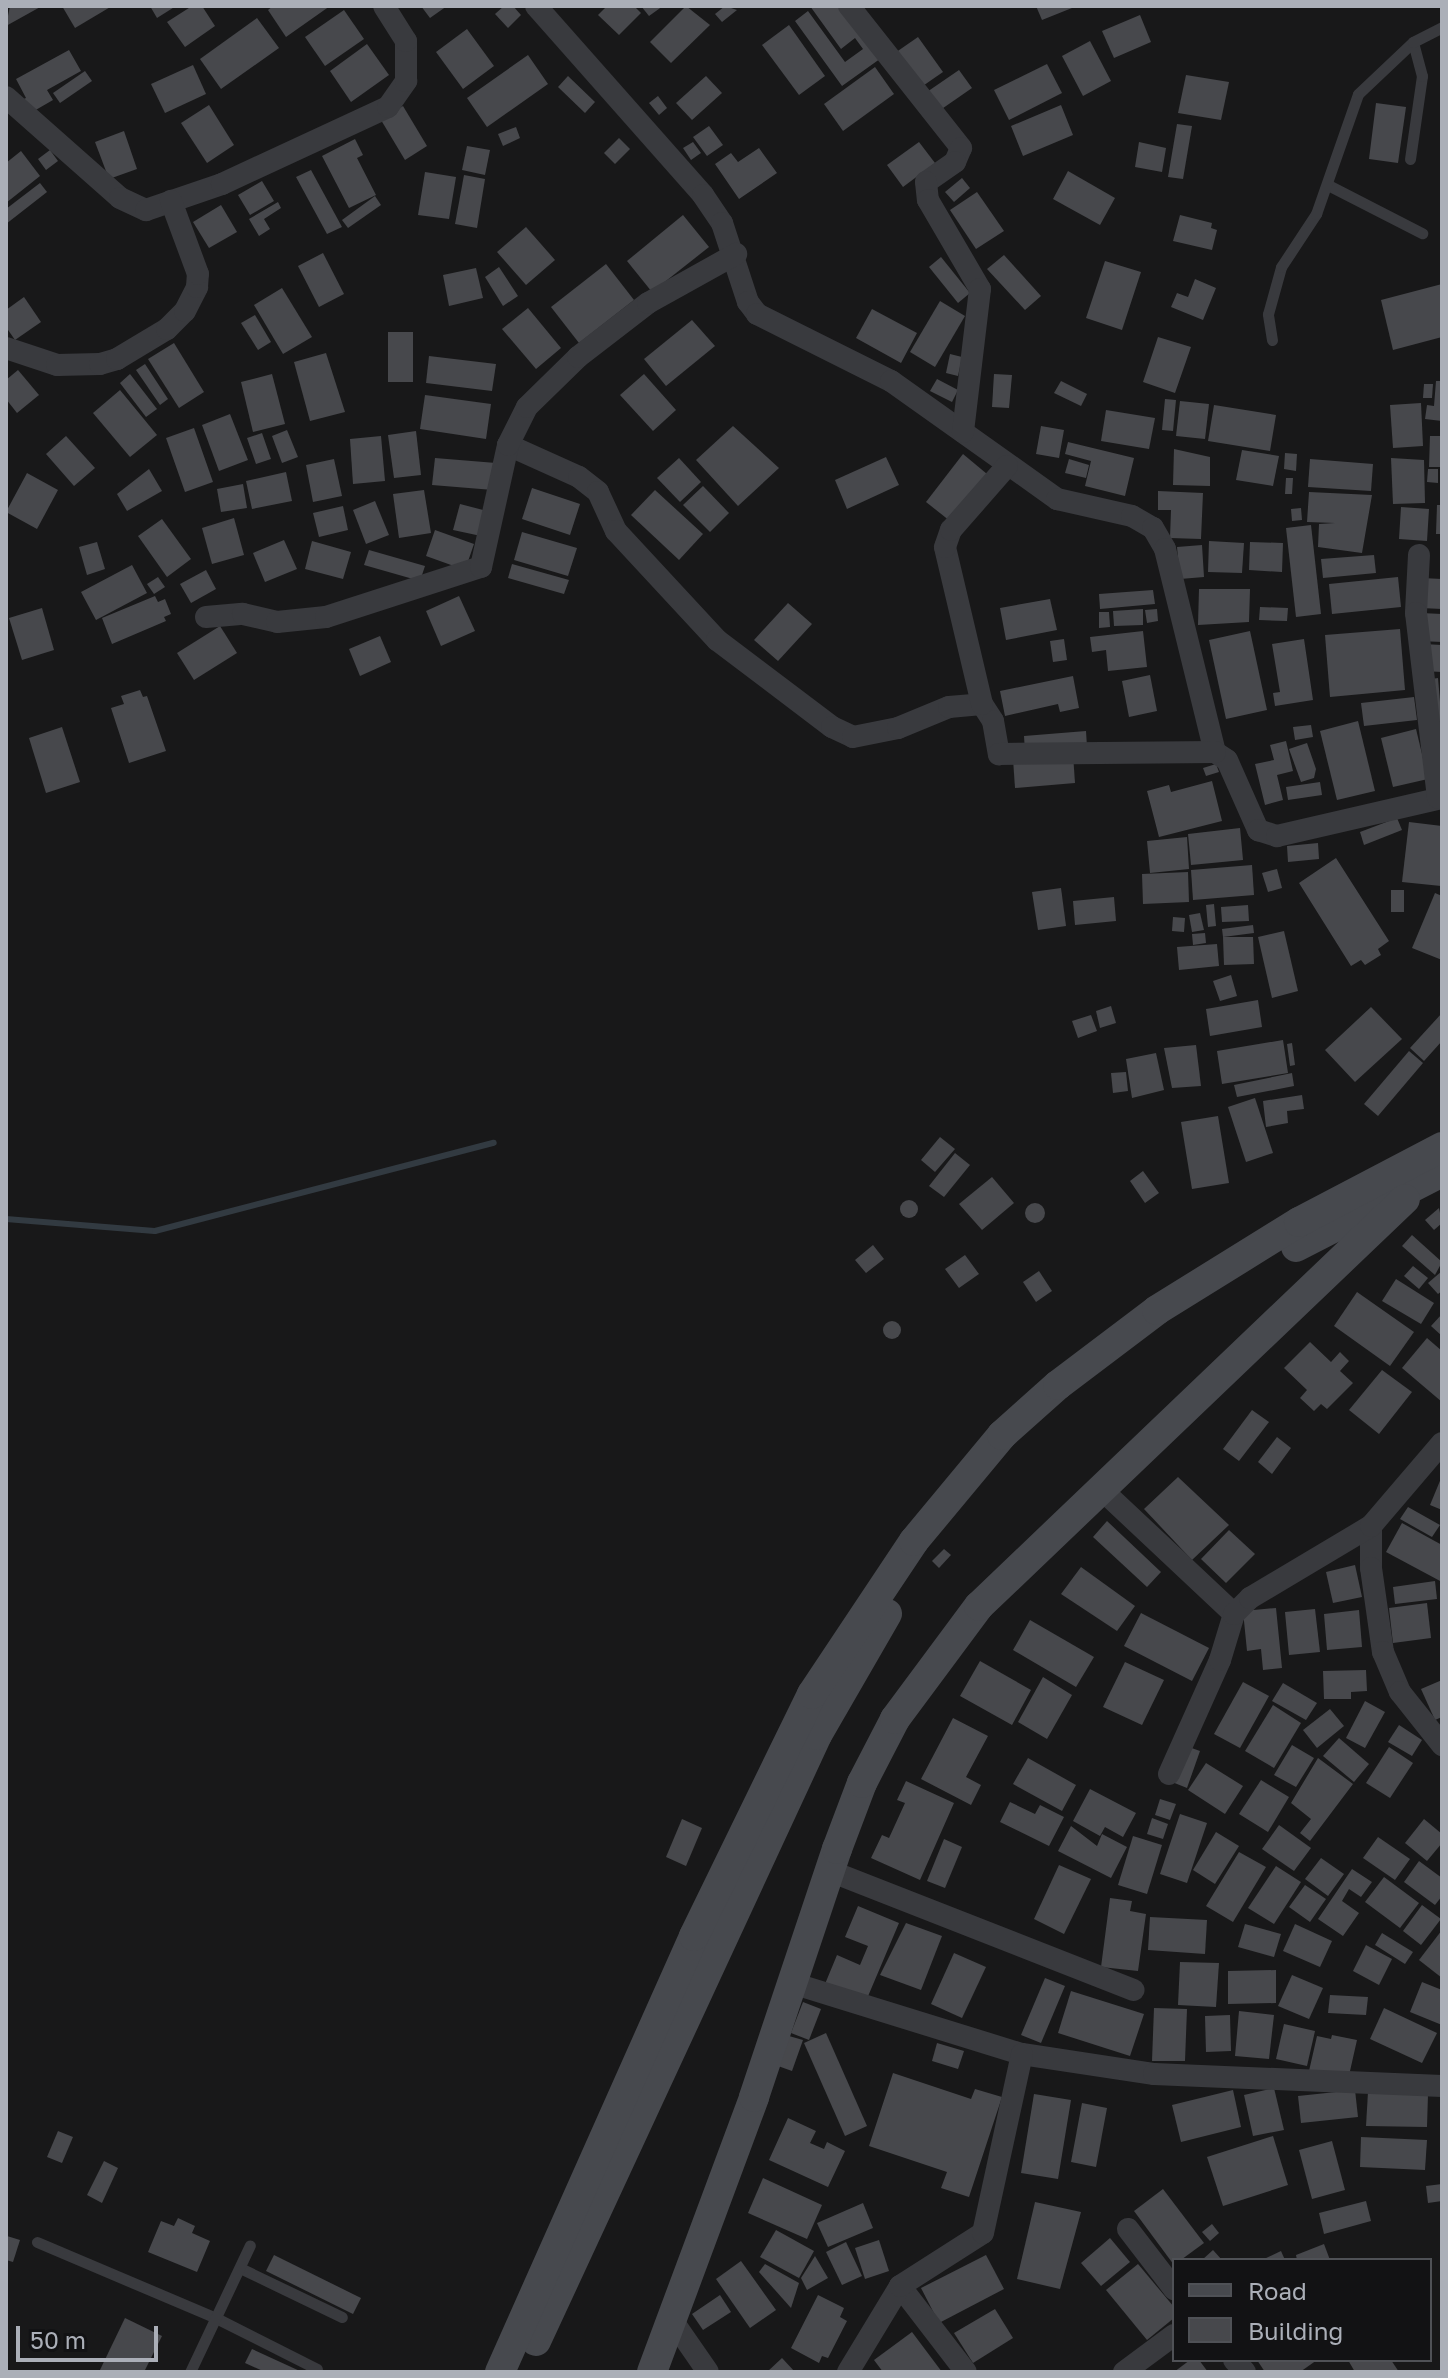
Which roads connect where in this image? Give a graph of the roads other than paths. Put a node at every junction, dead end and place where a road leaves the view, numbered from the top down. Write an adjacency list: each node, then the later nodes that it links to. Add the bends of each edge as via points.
1 (384, 6): 9 (street, via 406,41 406,81 388,107 222,184)
2 (536, 6): 11 (street, via 703,195)
3 (849, 6): 14 (street, via 961,148 955,162 926,182 928,200 980,289)
4 (1442, 27): 5 (lane)
5 (1413, 42): 7 (lane, via 1422,76); 8 (lane, via 1358,94)
6 (6, 97): 9 (street, via 120,198 146,210)
7 (1410, 159)
8 (1328, 185): 10 (lane); 12 (lane, via 1316,214 1281,267 1268,314)
9 (171, 201): 13 (street, via 198,274 185,311 167,329 100,364 57,365)
10 (1422, 233)
11 (736, 254): 14 (street, via 748,302 770,325 891,381); 15 (street, via 648,303 578,357 527,407)
12 (1272, 340)
13 (6, 348)
14 (963, 432): 16 (street)
15 (508, 445): 18 (street, via 481,567 326,617 277,622 243,614); 19 (street, via 579,477 598,492 616,531 717,640 832,727 853,737 898,728 949,707)
16 (1007, 466): 19 (street, via 951,530 945,547); 20 (street, via 1057,499 1132,516 1153,528 1165,549)
17 (1419, 555): 21 (street, via 1416,613)
18 (206, 617)
19 (982, 704): 20 (street, via 993,721 999,754)
20 (1215, 752): 21 (street, via 1227,760 1258,830 1277,836)
21 (1440, 798)
22 (1442, 1147): 24 (main road)
23 (1433, 1176): 25 (main road); 26 (main road)
24 (1345, 1195): 25 (main road); 50 (main road, via 1157,1310 1058,1385 1002,1435 914,1541 812,1694 694,1936)
25 (1329, 1229): 26 (main road); 51 (main road, via 1176,1322 1069,1402 1004,1462 916,1570 817,1735)
26 (1327, 1277): 28 (main road)
27 (1442, 1443): 29 (street)
28 (1100, 1488): 30 (street); 33 (main road, via 979,1606 925,1676 895,1719 862,1783)
29 (1371, 1526): 30 (street, via 1250,1598); 31 (street, via 1383,1652 1400,1692)
30 (1234, 1614): 32 (street, via 1220,1660)
31 (1442, 1745)
32 (1169, 1774)
33 (830, 1871): 34 (main road); 35 (street)
34 (792, 1983): 36 (street); 46 (main road)
35 (1134, 1990)
36 (1022, 2054): 37 (street, via 1154,2074); 42 (street, via 983,2233)
37 (1442, 2086)
38 (1128, 2229): 43 (street)
39 (37, 2242): 45 (lane)
40 (250, 2245): 41 (lane)
41 (240, 2268): 44 (lane); 45 (lane)
42 (900, 2286): 54 (street); 55 (street)
43 (1172, 2286)
44 (342, 2317)
45 (216, 2318): 48 (lane); 49 (lane)
46 (672, 2320): 52 (main road); 53 (street)
47 (1172, 2336): 56 (street)
48 (317, 2369)
49 (191, 2371)
50 (500, 2372)
51 (522, 2372)
52 (652, 2372)
53 (708, 2372)
54 (848, 2372)
55 (966, 2372)
56 (1124, 2372)

